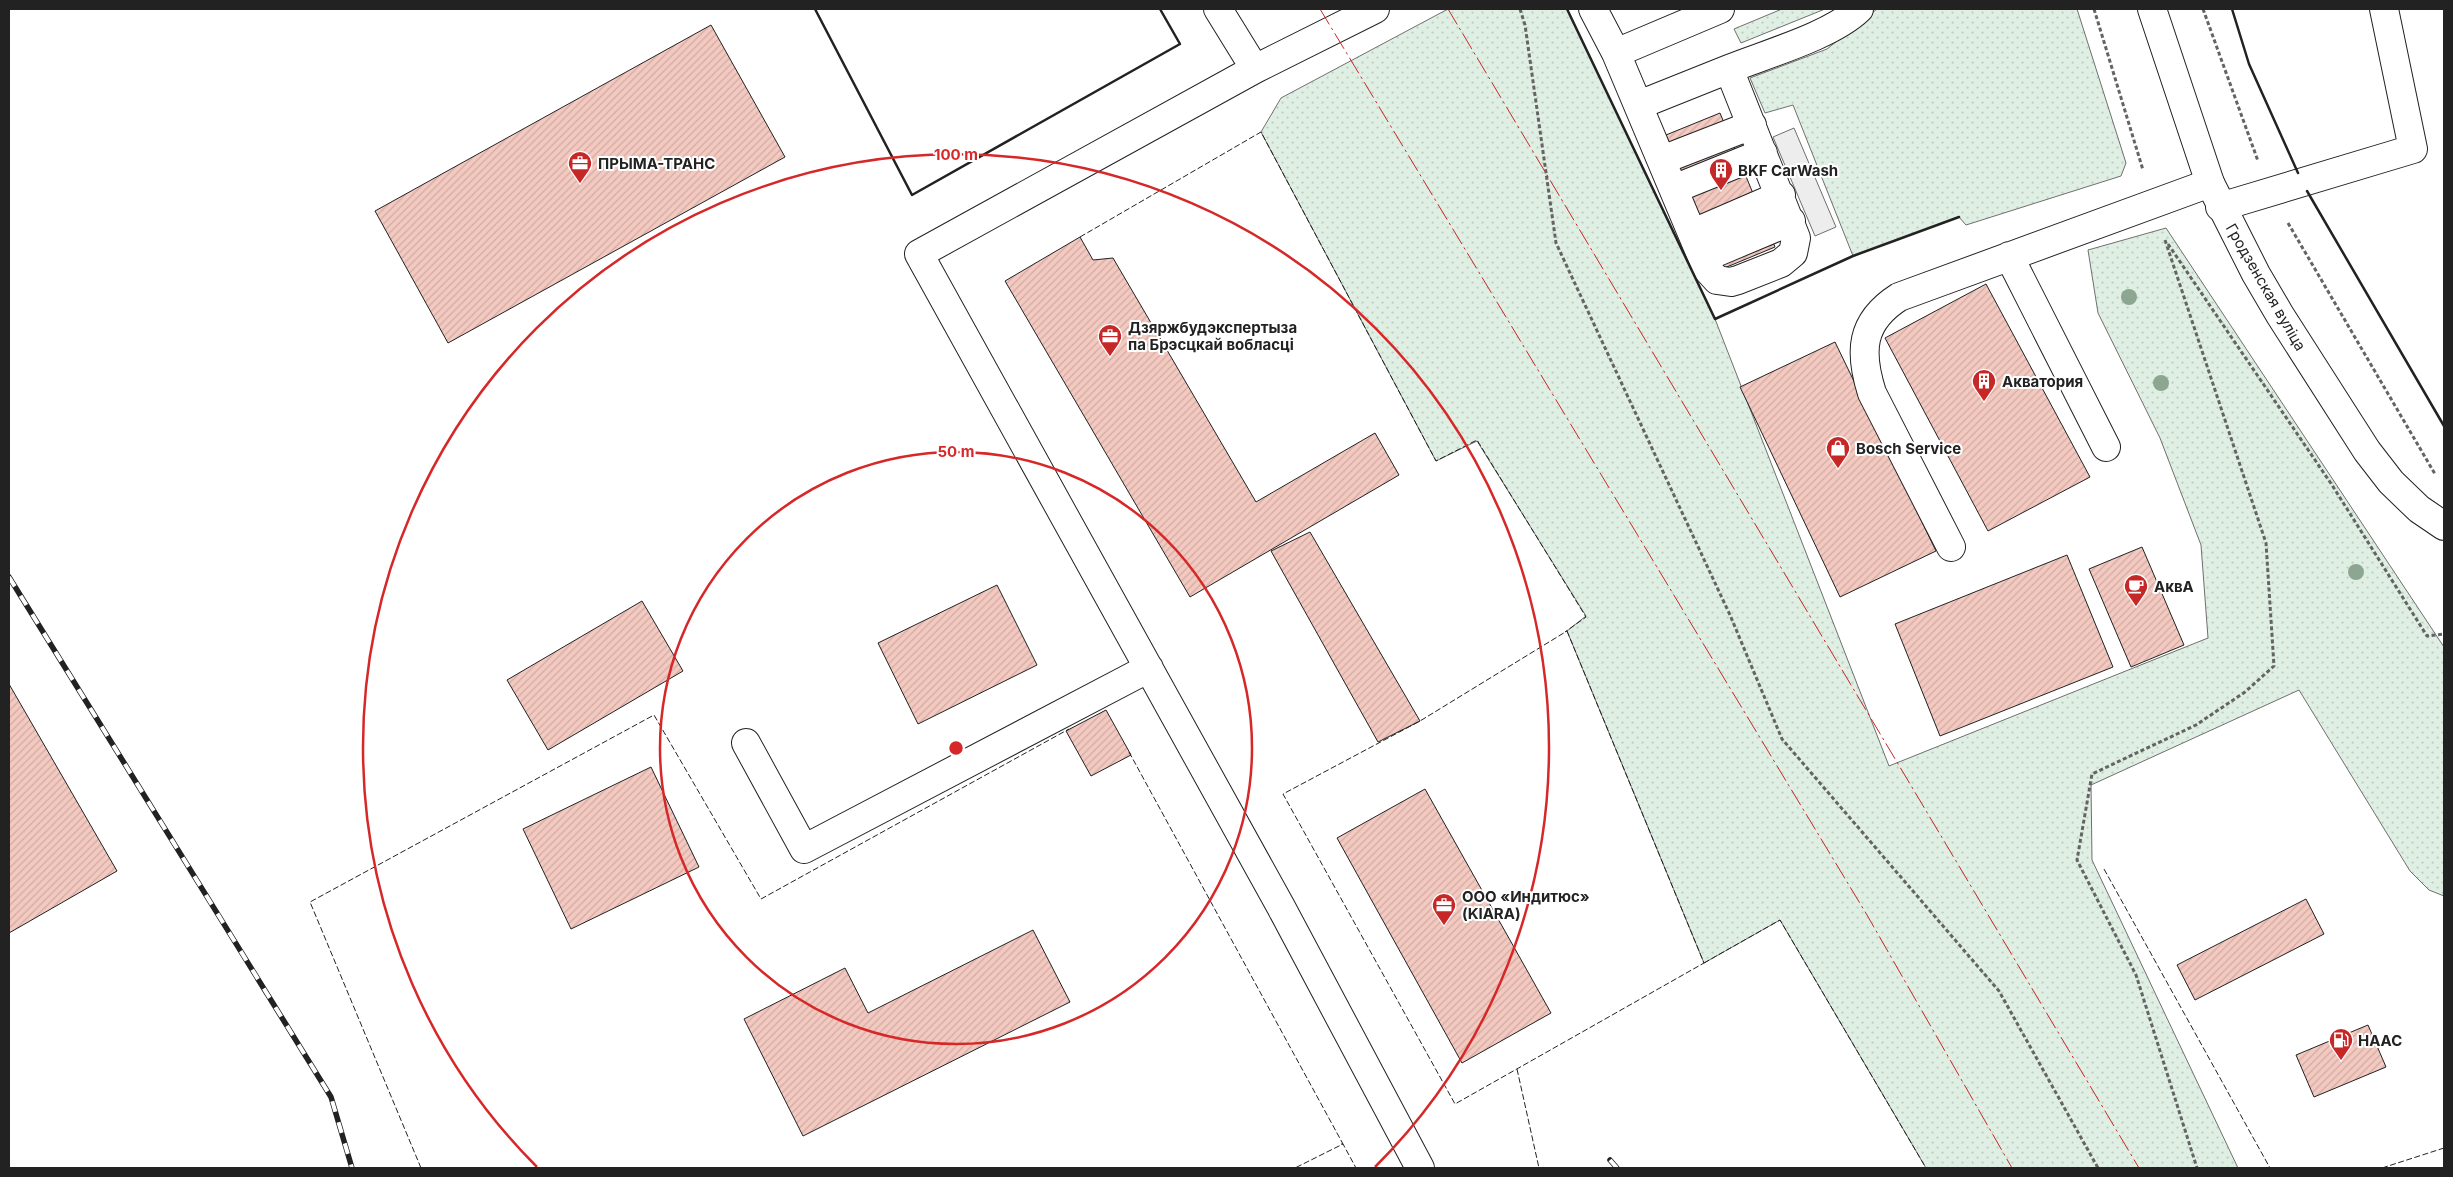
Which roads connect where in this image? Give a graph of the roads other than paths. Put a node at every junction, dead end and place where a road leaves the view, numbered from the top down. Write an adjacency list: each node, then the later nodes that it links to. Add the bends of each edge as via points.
1 (1218, 9): 10 (main road)
2 (1375, 9): 10 (main road)
3 (1593, 9): 8 (main road)
4 (1720, 9): 8 (main road)
5 (1859, 9): 9 (main road, via 1812,36)
6 (2152, 9): 16 (main road, Гродзенская вуліца)
7 (2384, 9): 16 (main road, via 2413,149 2269,191)
8 (1616, 53): 11 (main road)
9 (1729, 68): 11 (main road); 12 (main road)
10 (1255, 69): 23 (main road, via 919,254)
11 (1638, 105): 14 (main road)
12 (1752, 125): 13 (main road); 14 (main road)
13 (1764, 153): 15 (main road); 17 (main road)
14 (1662, 160): 15 (main road)
15 (1674, 189): 18 (main road)
16 (2215, 195): 19 (main road, via 2154,204); 21 (main road, Гродзенская вуліца, via 2280,315 2367,451 2418,510)
17 (1780, 196): 18 (main road); 18 (main road, via 1795,230 1796,245 1793,253 1781,263 1731,282 1717,280 1712,276)
18 (1692, 233)
19 (2009, 256): 20 (main road); 22 (main road, via 1899,297 1874,318 1866,336 1864,354 1872,393)
20 (2106, 447)
21 (2444, 526)
22 (1951, 547)
23 (1149, 668): 24 (main road, via 804,849); 25 (main road, via 1282,907)
24 (746, 743)
25 (1420, 1168)

